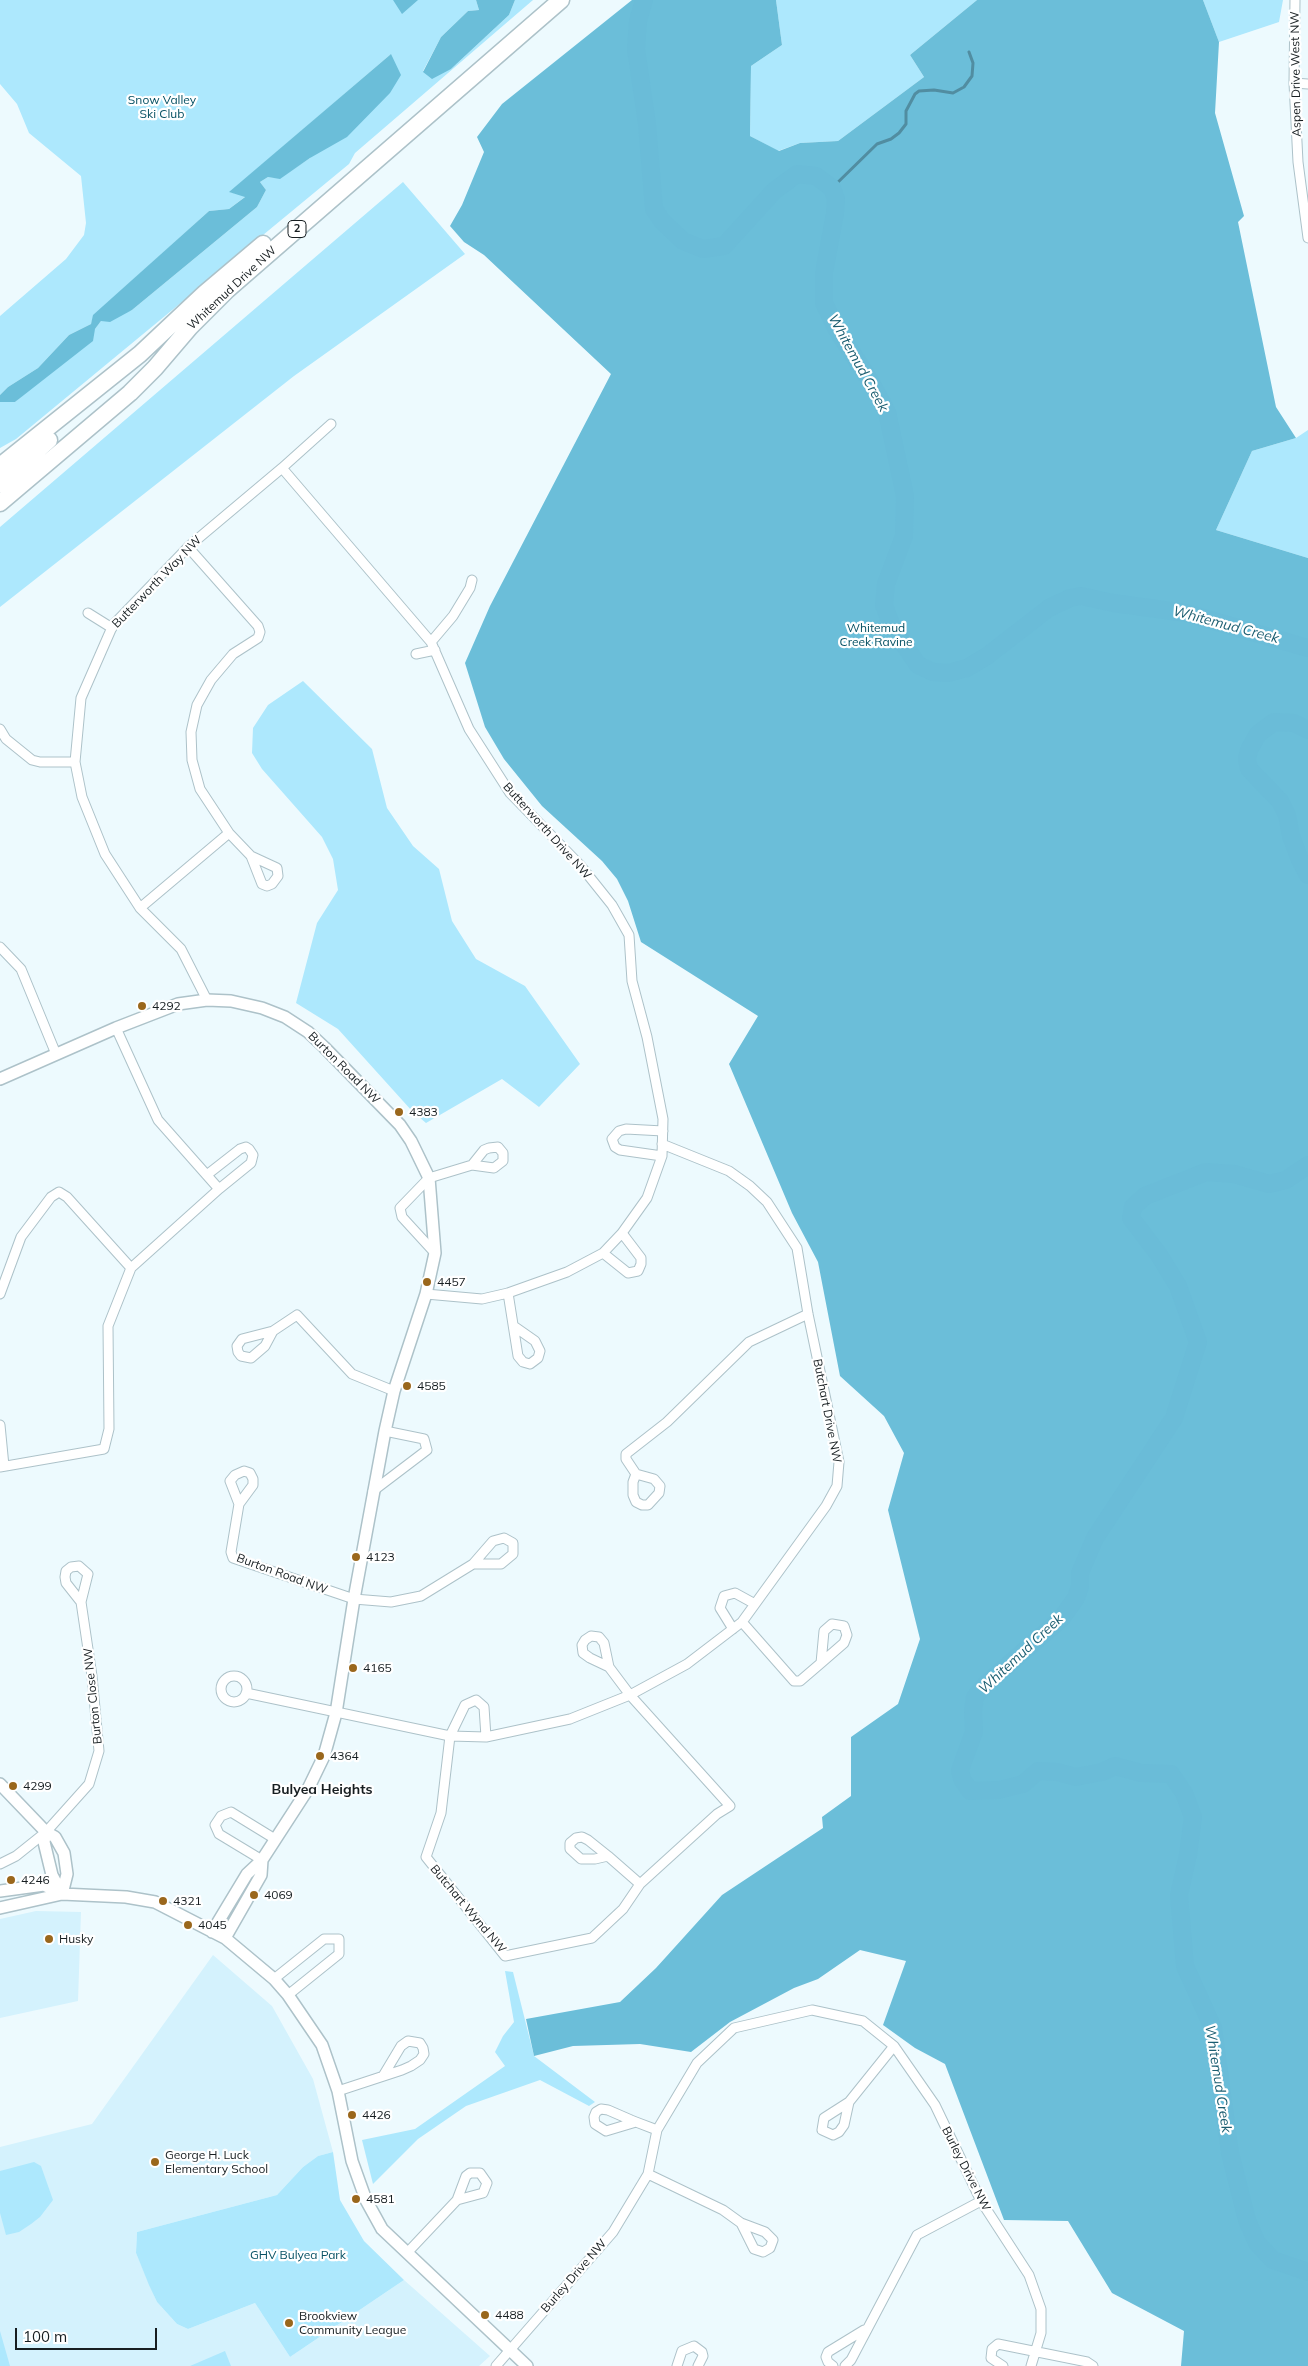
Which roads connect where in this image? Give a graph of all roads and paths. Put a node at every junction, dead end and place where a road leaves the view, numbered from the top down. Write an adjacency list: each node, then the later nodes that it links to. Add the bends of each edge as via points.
1 (548, 0): 4 (highway, Whitemud Drive NW / 2)
2 (561, 0): 4 (highway, Whitemud Drive NW / 2)
3 (1295, 0): 5 (street, Aspen Drive West NW)
4 (471, 71): 8 (highway, Whitemud Drive NW / 2, via 204,294); 13 (highway, Whitemud Drive NW / 2, via 228,290 130,393)
5 (1294, 83): 6 (street); 7 (street, Aspen Drive West NW, via 1298,162)
6 (1308, 84)
7 (1308, 238)
8 (140, 354): 10 (highway, Whitemud Drive NW / 2); 12 (highway)
9 (331, 424): 11 (street, Butterworth Way NW)
10 (0, 466)
11 (282, 468): 14 (street, Butterworth Way NW); 18 (street, Butterworth Drive NW)
12 (0, 484)
13 (0, 503)
14 (188, 547): 17 (street, Butterworth Way NW); 22 (street, via 260,632 258,638 233,654 211,680 197,706 191,732 192,760 200,789)
15 (472, 580): 18 (street)
16 (88, 613): 17 (street)
17 (112, 628): 21 (street, Butterworth Way NW, via 81,698)
18 (433, 646): 19 (street); 30 (street, Butterworth Drive NW, via 469,729 510,793 580,865 612,905 629,935 632,981 653,1064)
19 (416, 654)
20 (0, 730): 21 (street, via 32,760)
21 (76, 762): 24 (street, Butterworth Way NW, via 82,797 105,854)
22 (229, 833): 23 (street); 24 (street)
23 (251, 856)
24 (140, 908): 26 (street, Butterworth Way NW, via 181,949)
25 (0, 946): 28 (street, via 20,969)
26 (207, 1000): 27 (street, Burton Road NW, via 178,1004); 35 (street, Burton Road NW, via 262,1008 285,1017 308,1032 400,1125)
27 (116, 1028): 28 (street, Burton Road NW); 34 (street, via 158,1120)
28 (56, 1054): 29 (street, Burton Road NW)
29 (0, 1079)
30 (663, 1131): 31 (street, Butterworth Drive NW); 32 (street, via 619,1130 612,1139 620,1150)
31 (662, 1144): 32 (street, Butterworth Drive NW); 44 (street, Butchart Drive NW, via 729,1171 767,1202 797,1248)
32 (662, 1156): 37 (street, Butterworth Drive NW, via 647,1198)
33 (472, 1164): 35 (street)
34 (208, 1174): 36 (street); 36 (street, via 240,1149 250,1149 253,1155 251,1163)
35 (429, 1178): 38 (street, Burton Road NW); 38 (street, via 402,1204 400,1213)
36 (220, 1189): 40 (street)
37 (622, 1233): 39 (street, Butterworth Drive NW); 39 (street, via 641,1258 638,1271 628,1273)
38 (435, 1253): 43 (street, Burton Road NW)
39 (603, 1253): 41 (street, Butterworth Drive NW, via 567,1272)
40 (131, 1268): 42 (street, via 59,1192 51,1196 21,1237); 50 (street, via 108,1326 109,1429 104,1449)
41 (508, 1293): 43 (street, Butterworth Drive NW, via 482,1299); 45 (street)
42 (0, 1294)
43 (426, 1294): 47 (street, Burton Road NW)
44 (808, 1314): 51 (street, via 748,1342 667,1422 626,1454); 57 (street, Butchart Drive NW, via 839,1462 837,1486)
45 (515, 1327)
46 (273, 1331): 47 (street, via 297,1316 352,1374)
47 (394, 1391): 49 (street, Burton Road NW)
48 (0, 1425): 50 (street)
49 (385, 1431): 52 (street, Burton Road NW); 52 (street, via 424,1439 427,1450)
50 (2, 1466)
51 (636, 1474)
52 (374, 1491): 55 (street, Burton Road NW)
53 (239, 1504): 55 (street, Burton Road NW, via 231,1552 233,1558)
54 (473, 1564): 55 (street, Burton Road NW, via 421,1596 391,1602)
55 (354, 1599): 64 (street, Burton Road NW)
56 (81, 1602): 68 (street, Burton Close NW, via 99,1750 89,1784)
57 (755, 1604): 58 (street, Butchart Drive NW); 59 (street, via 736,1593 724,1596 720,1608)
58 (742, 1622): 59 (street, Butchart Drive NW); 60 (street, via 794,1681 800,1681)
59 (733, 1629): 63 (street, Butchart Drive NW, via 687,1664)
60 (821, 1663)
61 (608, 1667): 63 (street)
62 (246, 1693): 64 (street)
63 (630, 1695): 66 (street, Butchart Drive NW, via 570,1718); 73 (street, Butchart Wynd NW, via 730,1806)
64 (336, 1713): 65 (street, Butchart Drive NW); 69 (street, Burton Road NW, via 324,1756 308,1789)
65 (450, 1736): 66 (street, Butchart Drive NW); 66 (street, via 465,1705 476,1700 484,1707); 73 (street, Butchart Wynd NW, via 441,1813 426,1857 505,1956 592,1938 623,1909)
66 (486, 1737)
67 (0, 1784): 68 (street)
68 (46, 1832): 72 (street, Burton Close NW, via 16,1856); 75 (street, via 44,1842 52,1875)
69 (275, 1839): 71 (street, Burton Road NW); 71 (street, via 232,1812 221,1816 215,1825 220,1834)
70 (608, 1856): 73 (street)
71 (262, 1860): 77 (street, Burton Road NW, via 247,1874); 78 (street, Burton Road NW, via 261,1875)
72 (0, 1864)
73 (640, 1884)
74 (0, 1891): 75 (street, via 44,1885)
75 (62, 1894): 76 (street); 77 (street, via 155,1902)
76 (0, 1908)
77 (212, 1932): 78 (street)
78 (225, 1938): 79 (street)
79 (274, 1978): 80 (street); 80 (street, via 324,1939 339,1939 339,1954)
80 (288, 1995): 83 (street, via 322,2045)
81 (894, 2046): 84 (street); 86 (street, Burley Drive NW, via 863,2021 812,2010 734,2028 697,2063); 89 (street, Burley Drive NW, via 935,2105)
82 (383, 2076): 82 (street, via 420,2060 424,2054 420,2043 408,2041 401,2046); 83 (street)
83 (338, 2091): 91 (street, via 352,2161 366,2200 382,2229)
84 (849, 2102)
85 (636, 2122): 86 (street)
86 (657, 2130): 87 (street, Burley Drive NW)
87 (648, 2174): 90 (street, via 723,2210); 93 (street, Burley Drive NW, via 613,2232)
88 (457, 2200): 91 (street)
89 (980, 2202): 92 (street, via 917,2235); 94 (street, Burley Drive NW, via 1029,2275 1040,2309 1041,2333)
90 (741, 2223)
91 (407, 2252): 93 (street)
92 (866, 2328): 99 (street, via 828,2352 826,2357); 100 (street)
93 (512, 2350): 95 (street, Burley Drive NW); 96 (street)
94 (1035, 2351): 101 (street, via 998,2344 992,2349 991,2358); 102 (street, Burley Drive NW); 103 (street)
95 (496, 2366)
96 (527, 2366)
97 (677, 2366): 98 (street, via 682,2351 694,2346 703,2356)
98 (698, 2366)
99 (833, 2366)
100 (845, 2366)
101 (1003, 2366)
102 (1031, 2366)
103 (1093, 2366)

